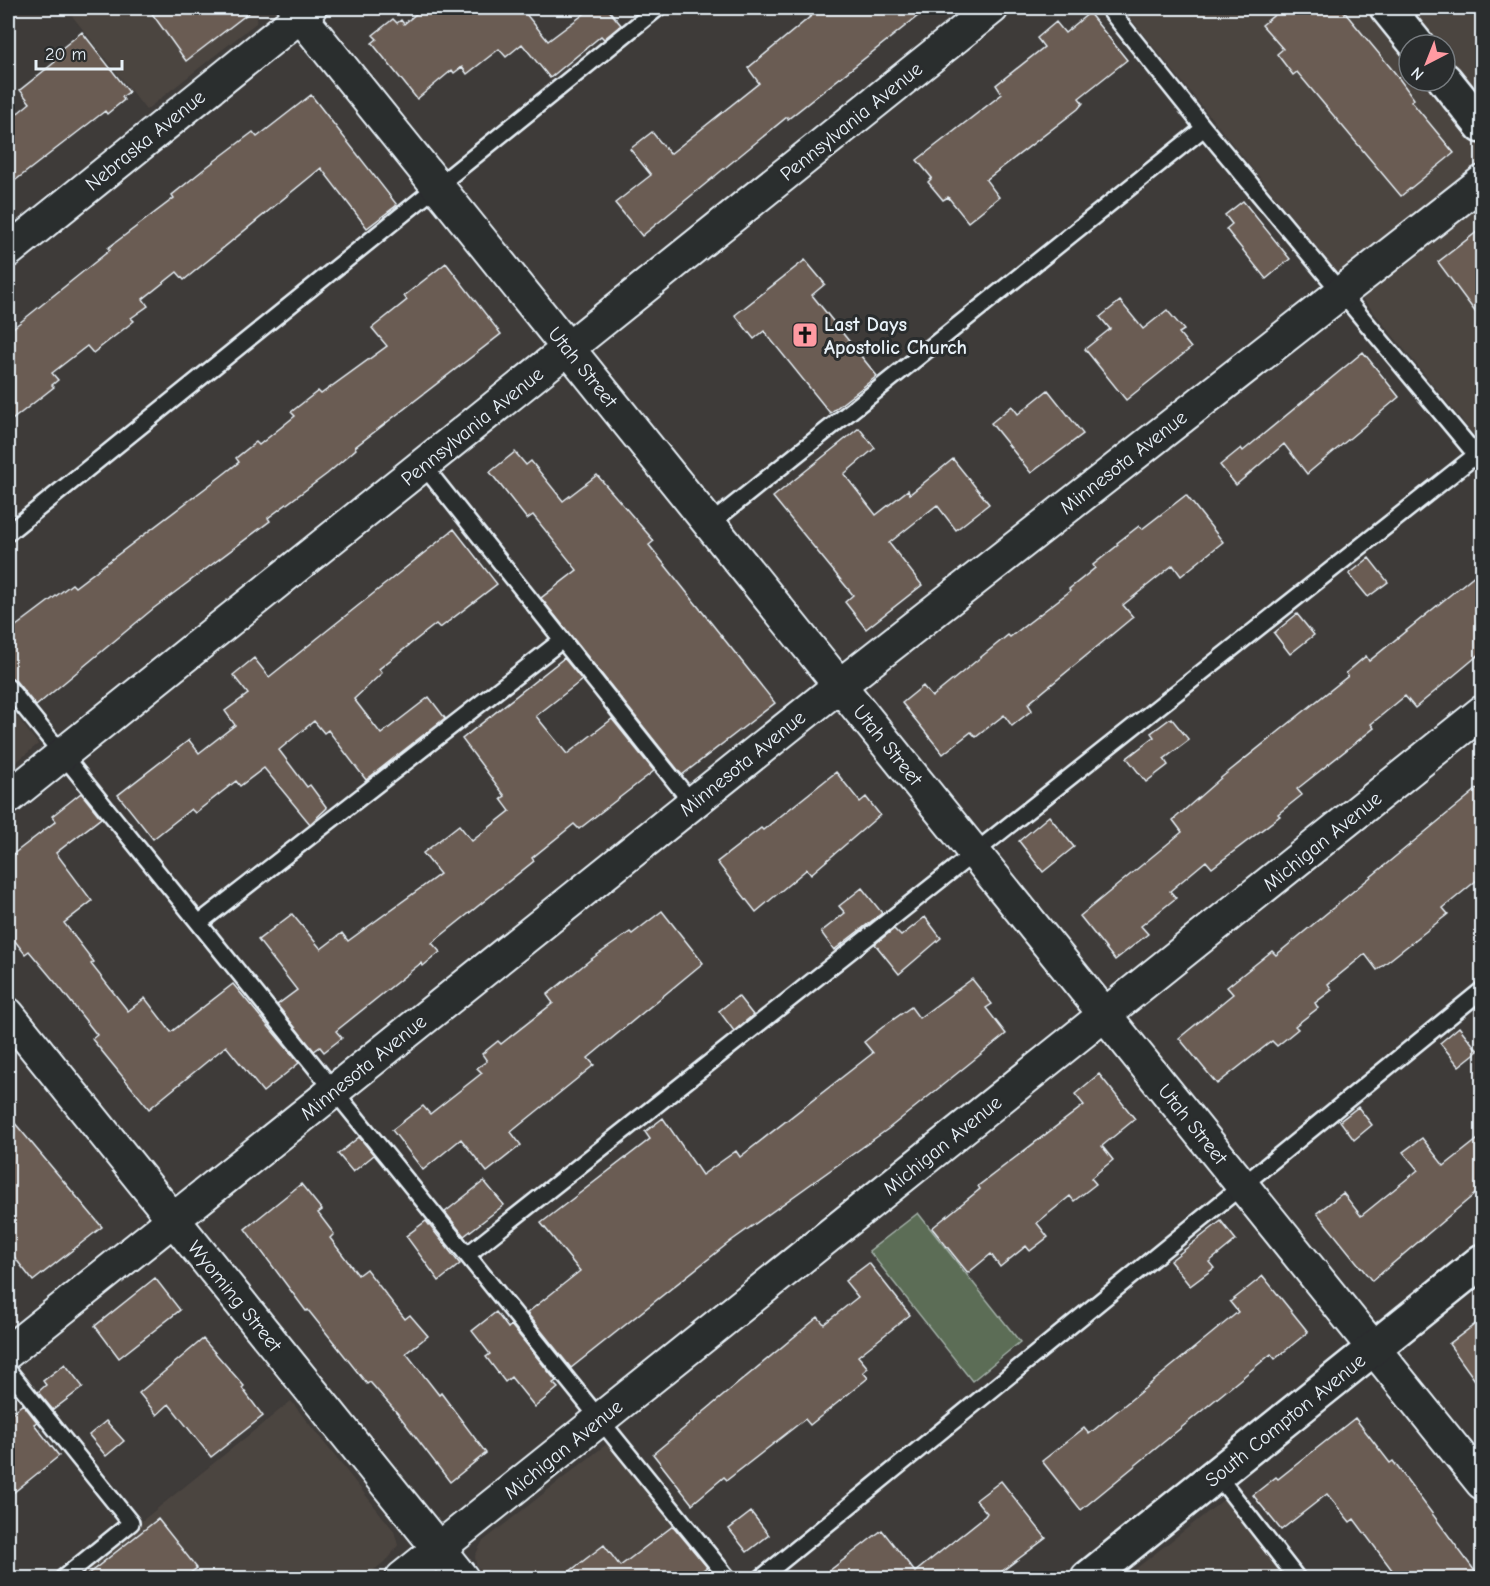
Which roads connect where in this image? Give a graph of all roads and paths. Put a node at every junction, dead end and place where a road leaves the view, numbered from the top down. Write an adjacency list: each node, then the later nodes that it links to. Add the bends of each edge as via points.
1 (658, 8): 11 (lane)
2 (992, 8): 14 (street, Pennsylvania Avenue)
3 (1108, 8): 9 (lane)
4 (1387, 8): 6 (street)
5 (302, 10): 11 (street, Utah Street); 12 (street, Nebraska Avenue)
6 (1407, 33)
7 (1455, 93): 8 (street)
8 (1482, 126)
9 (1204, 128): 13 (lane); 17 (lane)
10 (1482, 182): 13 (street, Minnesota Avenue)
11 (437, 185): 14 (street, Utah Street); 18 (lane)
12 (8, 251)
13 (1341, 291): 15 (lane); 20 (street, Minnesota Avenue)
14 (568, 348): 16 (street, Pennsylvania Avenue); 17 (street, Utah Street)
15 (1479, 459): 26 (lane)
16 (423, 465): 19 (lane); 23 (street, Pennsylvania Avenue)
17 (710, 524): 20 (street, Utah Street)
18 (8, 533)
19 (562, 640): 25 (lane); 27 (lane)
20 (840, 685): 25 (street, Minnesota Avenue); 26 (street, Utah Street)
21 (8, 687): 23 (lane)
22 (1482, 712): 30 (street, Michigan Avenue)
23 (62, 755): 24 (street, Pennsylvania Avenue); 27 (lane)
24 (8, 798)
25 (692, 803): 31 (street, Minnesota Avenue)
26 (974, 853): 30 (street, Utah Street); 34 (lane)
27 (198, 923): 31 (lane)
28 (1482, 990): 32 (lane)
29 (8, 1014): 33 (street, Wyoming Street)
30 (1105, 1015): 32 (street, Utah Street); 39 (street, Michigan Avenue)
31 (334, 1091): 33 (street, Minnesota Avenue); 34 (lane)
32 (1244, 1186): 36 (street, Utah Street); 47 (lane)
33 (173, 1220): 37 (street, Minnesota Avenue); 42 (street, Wyoming Street)
34 (467, 1255): 39 (lane)
35 (1482, 1261): 36 (street, South Compton Avenue)
36 (1374, 1348): 40 (street, South Compton Avenue); 41 (street, Utah Street)
37 (8, 1352)
38 (8, 1370): 43 (lane, via 131,1523)
39 (600, 1420): 42 (street, Michigan Avenue); 46 (lane)
40 (1217, 1475): 48 (street, South Compton Avenue); 49 (lane)
41 (1482, 1483)
42 (439, 1549): 44 (street, Michigan Avenue); 45 (street, Wyoming Street)
43 (63, 1578)
44 (402, 1578)
45 (462, 1578)
46 (728, 1578)
47 (761, 1578)
48 (1088, 1578)
49 (1297, 1578)

